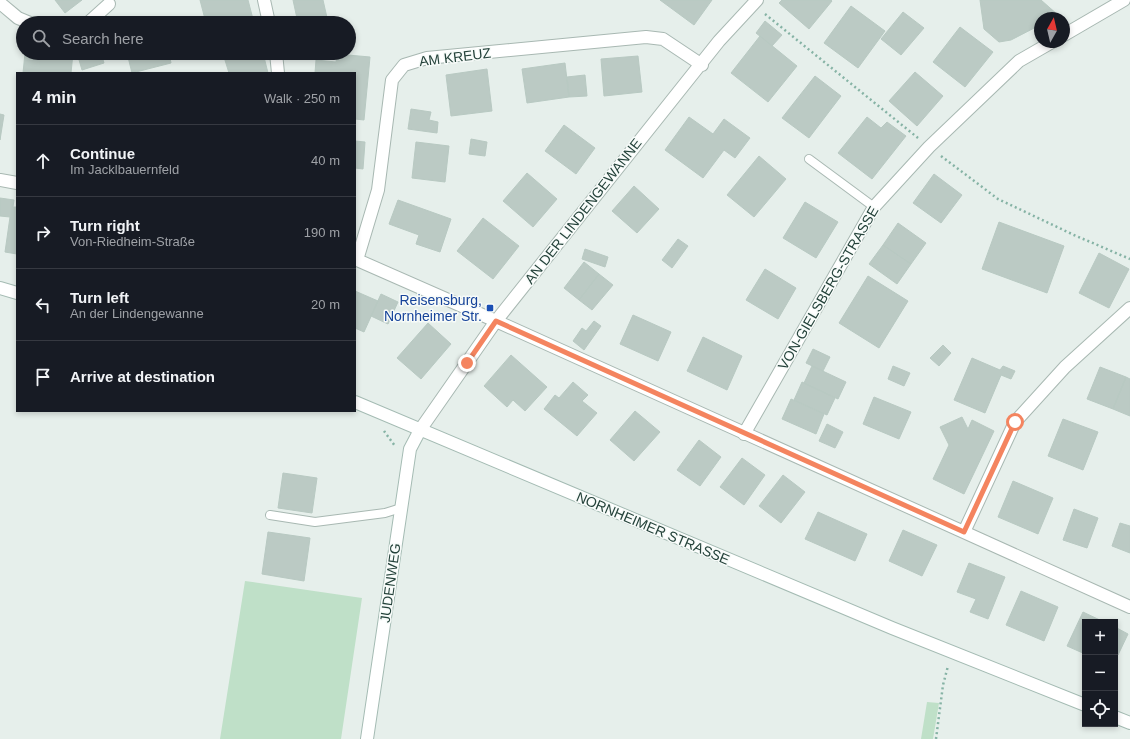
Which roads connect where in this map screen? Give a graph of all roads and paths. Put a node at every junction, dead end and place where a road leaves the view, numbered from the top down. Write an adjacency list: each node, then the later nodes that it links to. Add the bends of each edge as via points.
1 (264, 0): 8 (street)
2 (1124, 0): 9 (street)
3 (0, 2): 6 (street)
4 (755, 3): 12 (street, AN DER LINDENGEWANNE, via 719,41); 14 (path)
5 (109, 4): 7 (street)
6 (16, 16)
7 (96, 16)
8 (267, 16)
9 (1070, 32)
10 (1042, 48): 14 (street, VON-GIELSBERG-STRASSE, via 1019,61)
11 (277, 60): 13 (street)
12 (702, 65): 20 (street, AM KREUZ, via 663,39 646,37 428,58 404,65 392,80 378,190); 24 (street, AN DER LINDENGEWANNE)
13 (278, 72)
14 (929, 147): 18 (street, VON-GIELSBERG-STRASSE); 19 (path, via 998,199)
15 (809, 159): 18 (lane)
16 (0, 180): 17 (street)
17 (16, 183)
18 (874, 207): 28 (street, VON-GIELSBERG-STRASSE)
19 (1130, 259)
20 (356, 260): 24 (street)
21 (0, 288): 22 (street)
22 (16, 293)
23 (1130, 308): 32 (street, via 1065,367 1015,422)
24 (496, 321): 27 (street, AN DER LINDENGEWANNE); 28 (street)
25 (356, 402): 26 (street, NORNHEIMER STRASSE)
26 (376, 410): 27 (street, NORNHEIMER STRASSE); 29 (path, via 379,426 395,444)
27 (420, 430): 30 (street, JUDENWEG, via 410,449); 34 (street, NORNHEIMER STRASSE)
28 (744, 434): 32 (street)
29 (394, 452)
30 (401, 508): 31 (lane, via 384,513 315,522); 38 (street, JUDENWEG)
31 (270, 515)
32 (964, 532): 33 (street)
33 (1130, 607)
34 (952, 652): 35 (street, NORNHEIMER STRASSE); 39 (path, via 943,685)
35 (1082, 704)
36 (1118, 718): 37 (street)
37 (1130, 723)
38 (367, 739)
39 (936, 739)

